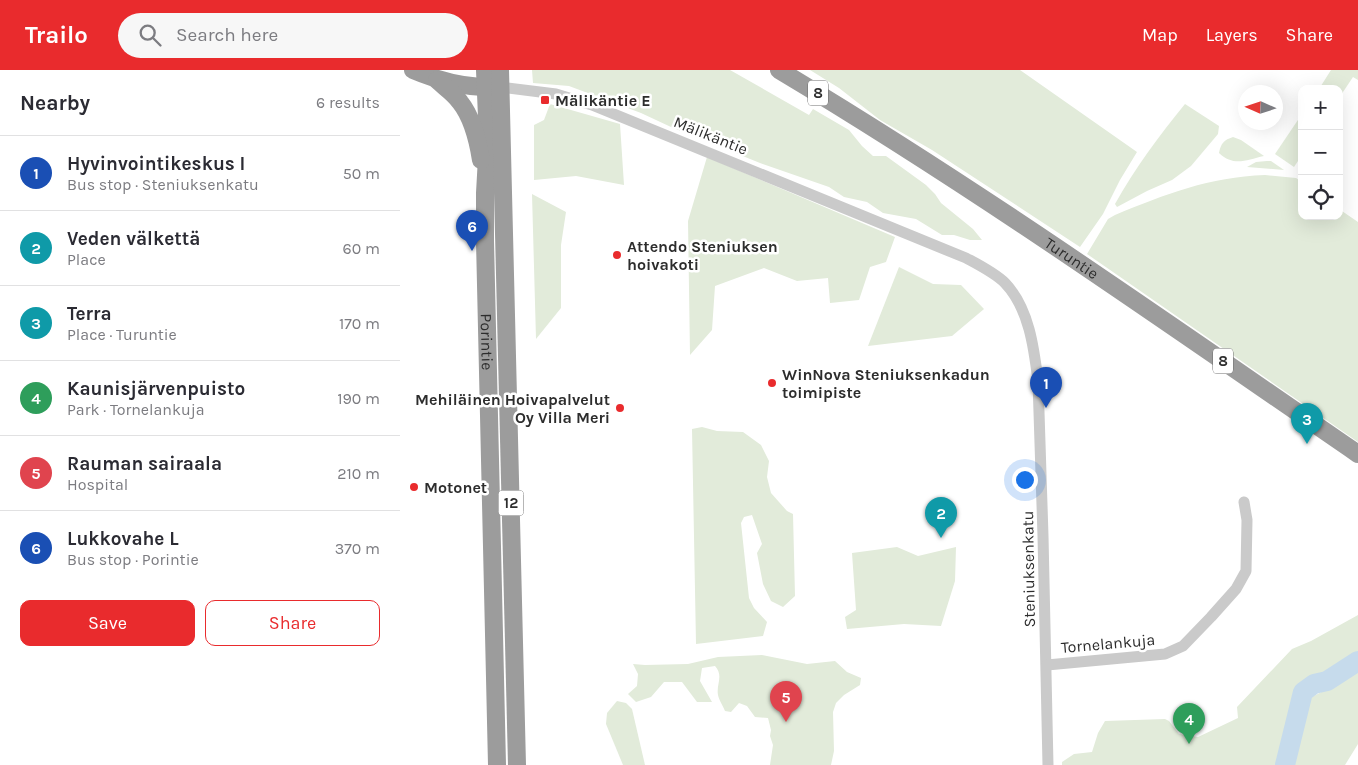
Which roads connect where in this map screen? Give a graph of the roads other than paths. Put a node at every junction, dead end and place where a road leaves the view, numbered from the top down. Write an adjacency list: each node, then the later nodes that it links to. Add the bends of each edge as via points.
1 (413, 70): 3 (highway)
2 (779, 70): 7 (highway, Turuntie / 8, via 856,116 1065,252)
3 (450, 73): 4 (highway); 5 (highway, via 479,146)
4 (491, 78): 5 (highway, Porintie / 12); 6 (street, Mälikäntie, via 592,105); 11 (highway, Porintie / 12, via 505,231)
5 (485, 192): 10 (highway, Porintie / 12)
6 (904, 233): 9 (street, Steniuksenkatu, via 966,258 1005,283 1019,302 1028,327 1038,381)
7 (1358, 454)
8 (1244, 502): 9 (street, Tornelankuja, via 1246,571 1236,589 1183,646 1165,654)
9 (1046, 665): 12 (street, Steniuksenkatu)
10 (496, 765)
11 (517, 765)
12 (1048, 765)

